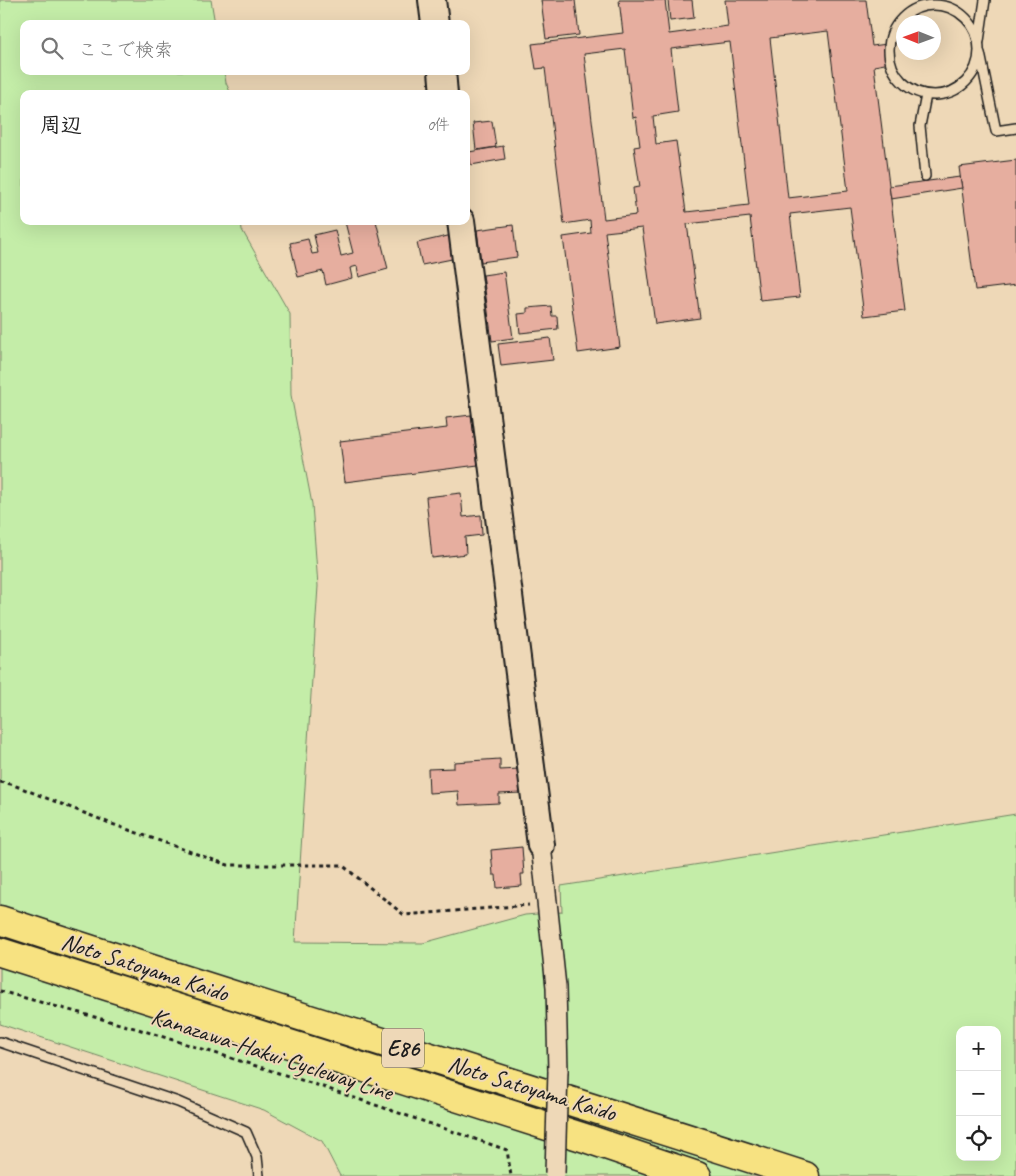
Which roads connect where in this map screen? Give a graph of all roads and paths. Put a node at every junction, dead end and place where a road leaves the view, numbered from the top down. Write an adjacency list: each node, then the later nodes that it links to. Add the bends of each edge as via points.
1 (432, 0): 3 (street)
2 (985, 0): 4 (lane)
3 (434, 20)
4 (979, 45): 7 (lane, via 978,59 965,83 953,91); 7 (lane, via 966,18 953,9 938,5 909,13 891,37 889,53 892,68 901,81); 8 (lane, via 996,131)
5 (442, 75): 6 (street)
6 (444, 90)
7 (926, 95): 9 (lane, via 920,126)
8 (1016, 128)
9 (926, 176)
10 (462, 225): 12 (street)
11 (0, 782): 13 (path, via 228,865 342,865 404,915)
12 (541, 845): 13 (street)
13 (548, 904): 18 (street, bridge, via 556,987)
14 (0, 920): 22 (highway, Noto Satoyama Kaido / E86)
15 (0, 952): 21 (highway, Noto Satoyama Kaido / E86)
16 (0, 991): 20 (path, Kanazawa-Hakui Cycleway Line, via 138,1029 318,1085 507,1150)
17 (0, 1042): 19 (lane, via 178,1102 246,1132 257,1157)
18 (555, 1174)
19 (259, 1176)
20 (511, 1176)
21 (697, 1176)
22 (805, 1176)

